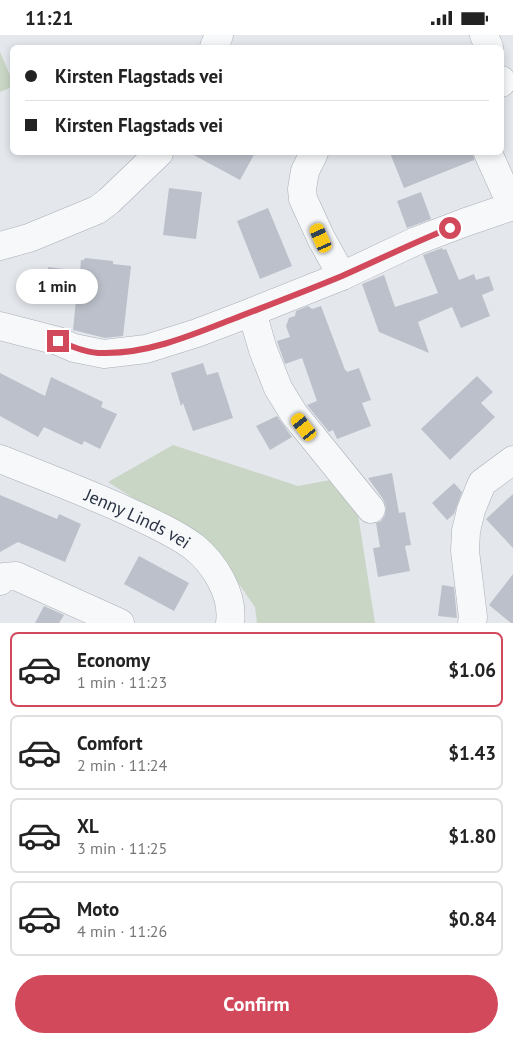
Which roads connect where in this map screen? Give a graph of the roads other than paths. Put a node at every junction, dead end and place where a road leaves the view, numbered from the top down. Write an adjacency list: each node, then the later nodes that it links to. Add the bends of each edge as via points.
1 (157, 155): 6 (street, via 97,210 29,238)
2 (313, 155): 7 (street, via 305,171 304,199)
3 (489, 155): 4 (street, via 506,193)
4 (513, 199)
5 (513, 206): 7 (street, via 416,241)
6 (0, 246)
7 (342, 276): 8 (street)
8 (252, 312): 9 (street, via 146,349 104,353 74,348); 12 (street, via 263,350 283,397)
9 (0, 326)
10 (0, 459): 15 (street, Jenny Linds vei, via 92,495 168,530 195,548 218,576 229,599)
11 (513, 460): 16 (street, via 482,483 471,510 465,551 474,617)
12 (371, 509)
13 (0, 581): 14 (street, via 4,577 16,577)
14 (120, 623)
15 (230, 623)
16 (472, 623)

